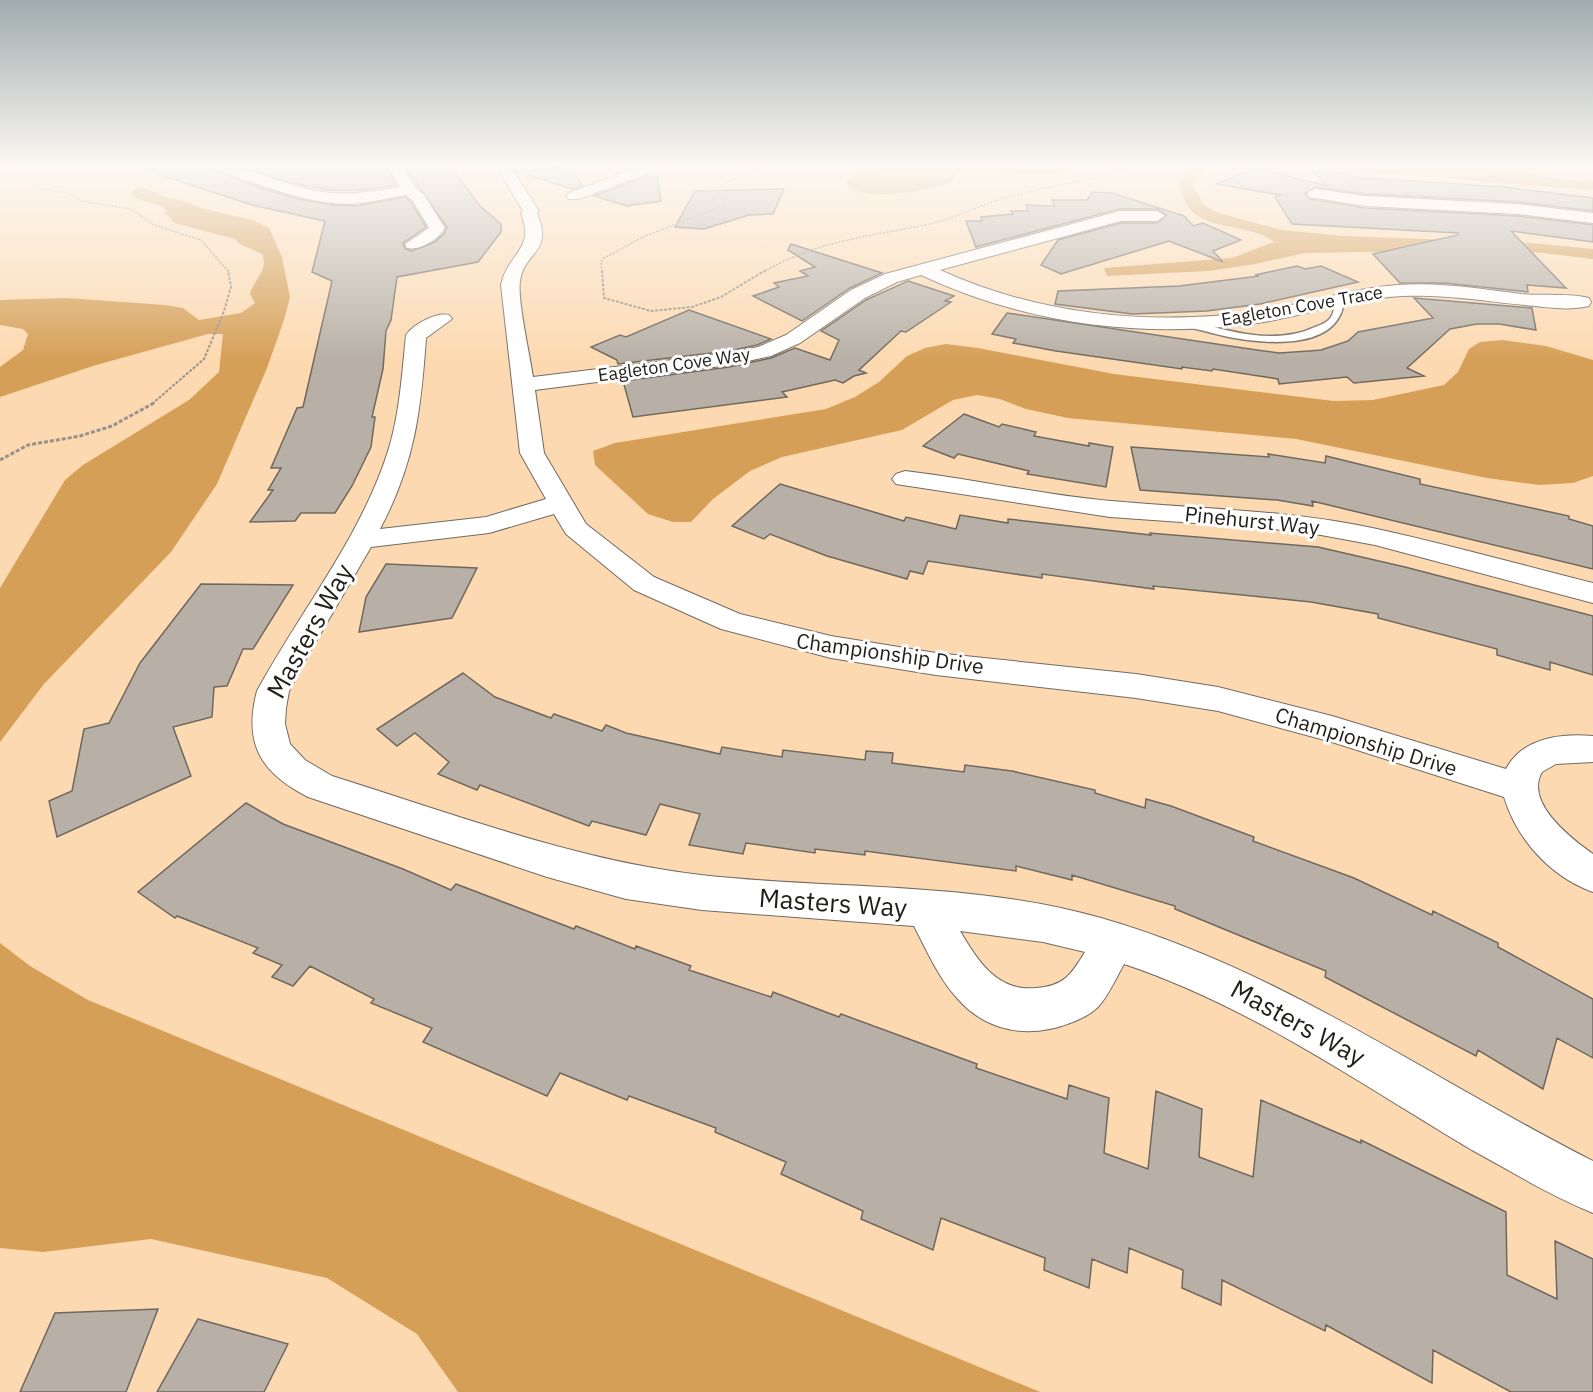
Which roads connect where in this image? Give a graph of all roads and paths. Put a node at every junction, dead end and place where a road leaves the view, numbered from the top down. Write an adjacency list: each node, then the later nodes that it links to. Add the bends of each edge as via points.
1 (173, 231): 14 (path, via 201,240 229,271 231,287 204,358 153,404 112,426 28,445)
2 (436, 231): 7 (street)
3 (535, 231): 13 (street, Championship Drive, via 534,242 510,280)
4 (659, 231): 5 (path, via 604,258 604,298 651,311 692,307 721,297 788,257 848,238)
5 (890, 231)
6 (1064, 231): 8 (street, Eagleton Cove Way)
7 (413, 244)
8 (922, 269): 12 (street, Eagleton Cove Trace, via 972,291 1036,308 1109,320); 13 (street, Eagleton Cove Way, via 873,285 793,339 764,352)
9 (1339, 301): 10 (street, Eagleton Cove Trace, via 1388,291 1428,289 1557,303); 12 (street, Eagleton Cove Trace, via 1263,316); 12 (lane, via 1331,323 1315,332 1280,339 1242,337)
10 (1582, 302)
11 (442, 319): 17 (street, Masters Way, via 417,335 397,460)
12 (1187, 323)
13 (523, 385): 16 (street, Championship Drive, via 532,453 540,479)
14 (0, 460)
15 (904, 479): 18 (street, Pinehurst Way, via 1110,509 1321,527 1377,537)
16 (555, 505): 17 (street, Masters Way, via 489,525); 20 (street, Championship Drive, via 603,554 639,579 724,619 780,637 898,659 1141,686 1217,699)
17 (360, 540): 22 (street, Masters Way, via 280,678 269,705 268,732 272,745 292,772 564,866 643,885)
18 (1593, 593)
19 (1593, 749): 20 (street, via 1550,750 1528,762 1521,774)
20 (1520, 788): 21 (street, via 1526,809 1538,828 1556,848)
21 (1593, 875)
22 (927, 910): 23 (street, Masters Way, via 1021,919); 23 (street, via 960,970 981,994 1006,1009 1034,1012 1063,1005 1084,992)
23 (1114, 941): 24 (street, Masters Way, via 1234,987 1291,1015 1459,1115)
24 (1593, 1188)

